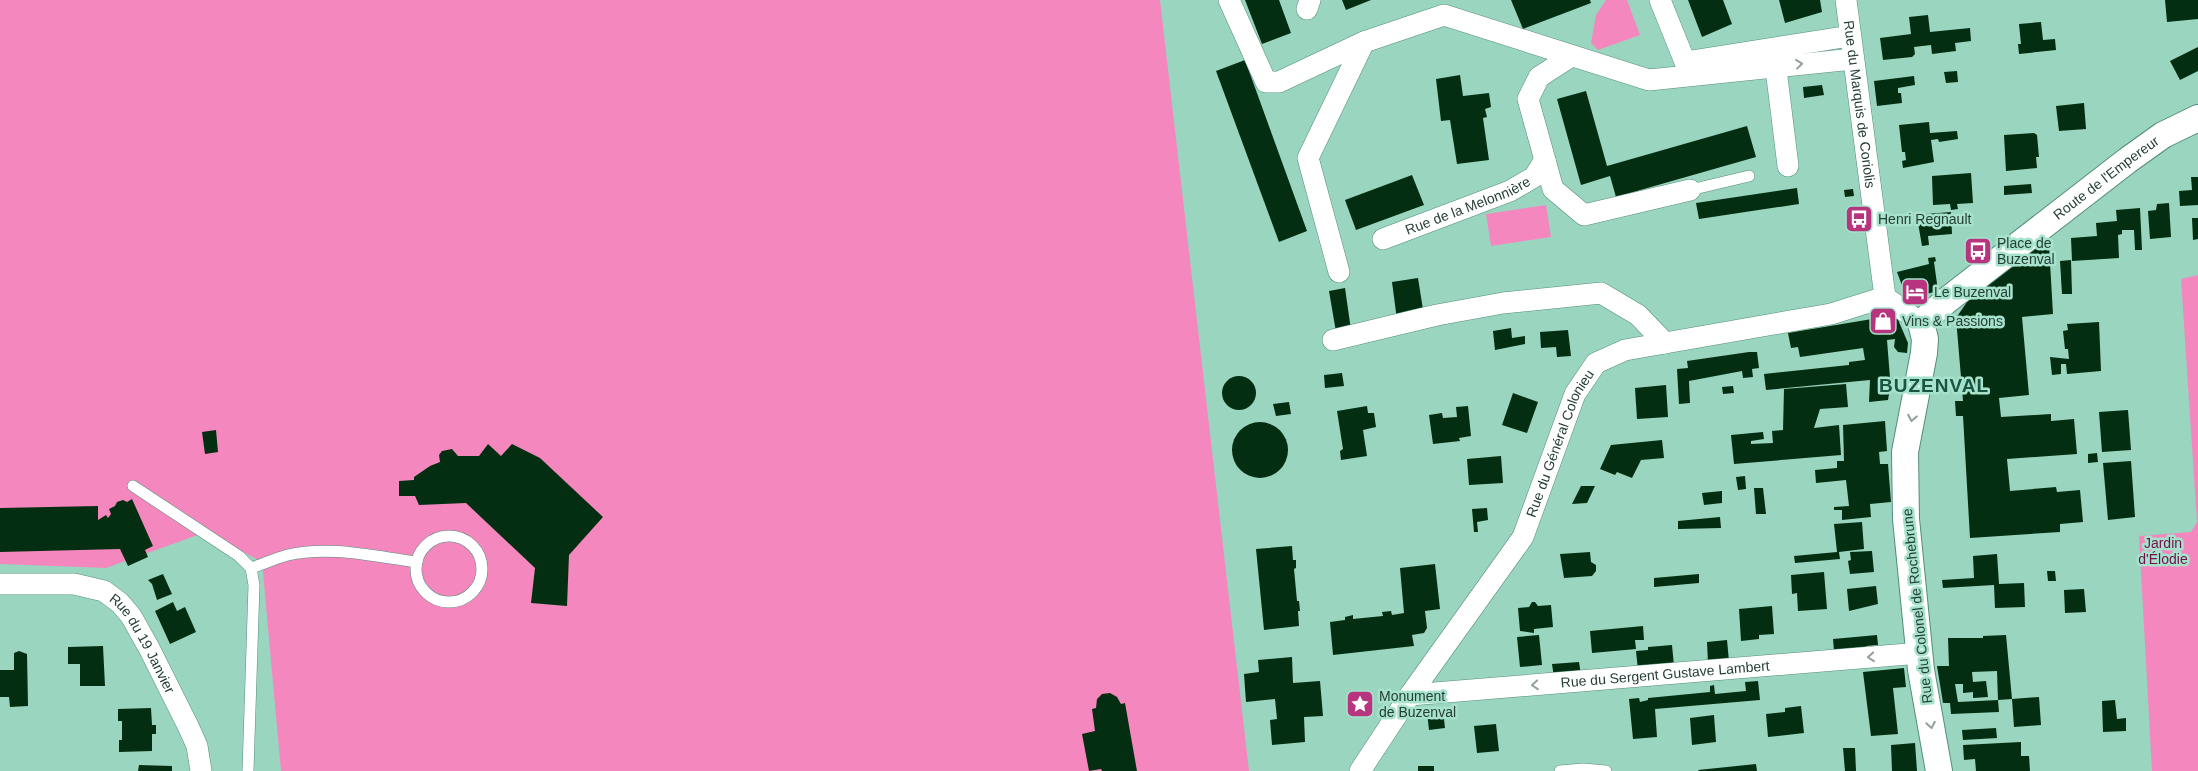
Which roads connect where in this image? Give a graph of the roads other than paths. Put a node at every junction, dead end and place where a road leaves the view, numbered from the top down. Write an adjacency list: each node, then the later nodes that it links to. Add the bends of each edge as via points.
1 (1229, 0): 5 (street, via 1266,82 1279,82)
2 (1660, 0): 9 (street)
3 (1846, 0): 4 (street, Rue du Marquis de Coriolis)
4 (1850, 36): 7 (street); 8 (street, Rue du Marquis de Coriolis)
5 (1364, 42): 6 (street, via 1444,15); 16 (street, via 1308,158)
6 (1570, 57): 9 (street, via 1649,80); 11 (street, Rue de la Melonnière, via 1539,77 1528,99)
7 (1775, 57): 8 (street, one-way to 8); 9 (street); 12 (street)
8 (1853, 58): 17 (street, Rue du Marquis de Coriolis)
9 (1686, 69)
10 (2198, 118): 18 (street, Route de l'Empereur, via 2163,135 2135,155)
11 (1545, 160): 14 (street, Rue de la Melonnière, via 1553,189 1584,215); 15 (street, Rue de la Melonnière, via 1534,177 1510,191)
12 (1788, 166)
13 (1749, 176): 14 (lane)
14 (1690, 190)
15 (1383, 239)
16 (1339, 272)
17 (1885, 297): 18 (street); 20 (street, Rue du Général Colonieu, via 1831,314)
18 (1921, 323): 25 (street, Rue du Colonel de Rochebrune, one-way to 25, via 1924,353 1905,452 1908,555)
19 (1333, 340): 20 (street, via 1503,303 1601,293 1638,314)
20 (1665, 343): 26 (street, Rue du Général Colonieu, via 1625,350 1596,363 1576,394 1523,536)
21 (133, 486): 23 (lane, via 239,556)
22 (417, 562): 22 (lane, via 419,582 429,594 443,601 463,599 472,593 482,575 479,553 472,544 450,535 429,542); 23 (lane, via 340,553 302,553)
23 (251, 568): 28 (lane, via 254,586)
24 (0, 584): 27 (street, Rue du 19 Janvier, via 74,584 104,592 120,603 149,648 189,728 197,746)
25 (1920, 653): 26 (street, Rue du Sergent Gustave Lambert, one-way to 26); 32 (street, Rue du Colonel de Rochebrune, one-way to 32)
26 (1410, 695): 29 (street, Rue du Général Colonieu)
27 (201, 771)
28 (248, 771)
29 (1360, 771)
30 (1560, 771): 31 (lane, via 1583,768)
31 (1606, 771)
32 (1939, 771)

